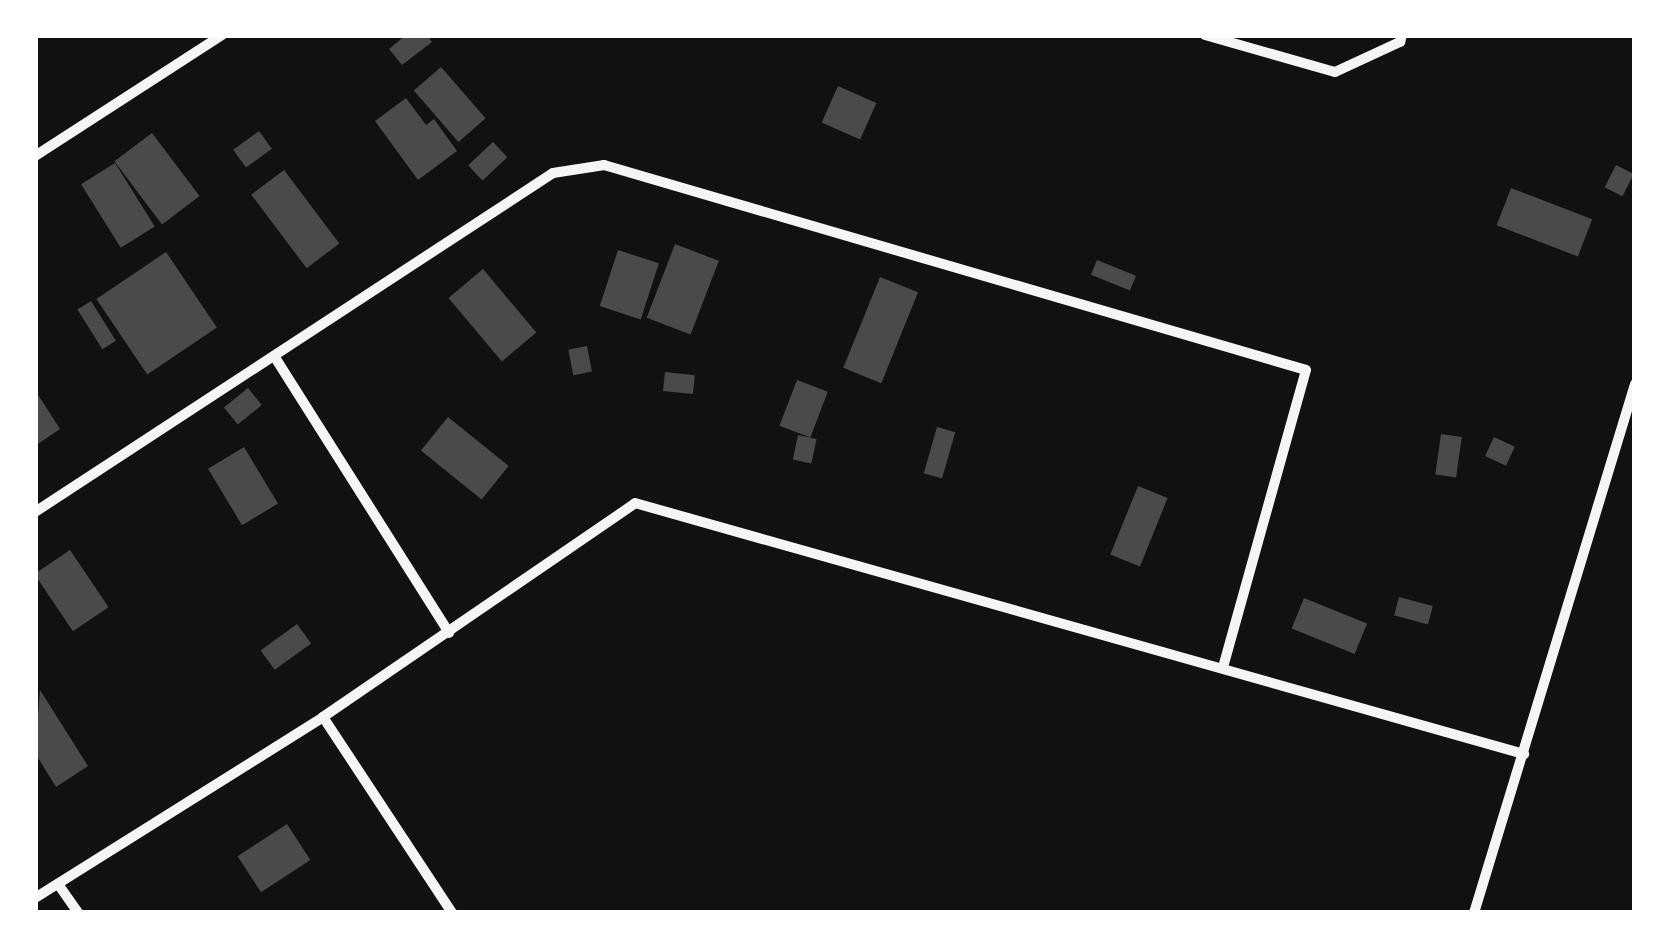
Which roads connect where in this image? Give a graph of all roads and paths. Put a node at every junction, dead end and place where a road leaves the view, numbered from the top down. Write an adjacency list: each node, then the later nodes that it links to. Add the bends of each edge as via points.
1 (222, 35): 4 (street)
2 (1205, 35): 3 (street, via 1335,72 1400,42)
3 (1402, 35)
4 (35, 156)
5 (276, 358): 7 (street); 8 (street); 9 (street, via 553,173 604,166 1306,370)
6 (1635, 384): 11 (street)
7 (35, 512)
8 (449, 633): 9 (street, via 635,503); 10 (street)
9 (1223, 667): 11 (street)
10 (323, 717): 12 (street); 15 (street)
11 (1524, 754): 16 (street)
12 (58, 884): 13 (street); 14 (street)
13 (35, 898)
14 (78, 913)
15 (452, 913)
16 (1474, 913)

